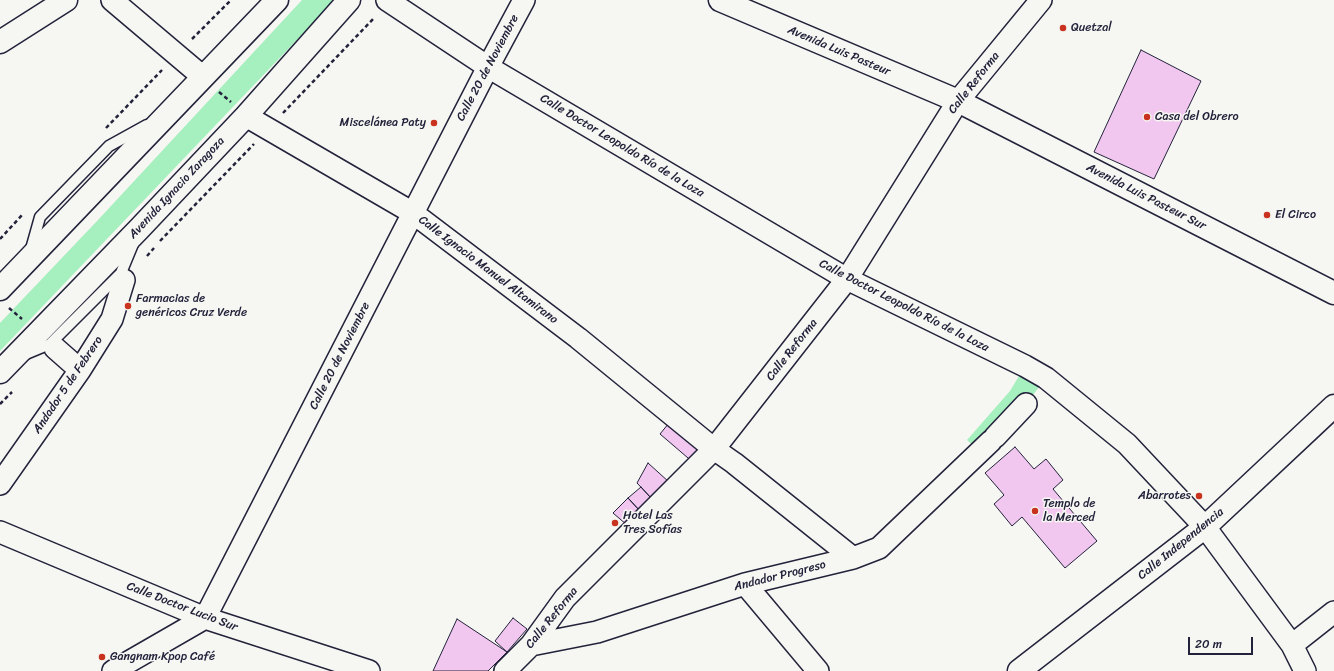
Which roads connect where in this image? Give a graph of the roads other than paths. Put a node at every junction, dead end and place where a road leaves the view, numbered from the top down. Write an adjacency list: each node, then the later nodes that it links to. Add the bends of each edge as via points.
1 (66, 0): 9 (street)
2 (112, 0): 11 (street)
3 (277, 0): 11 (street)
4 (349, 0): 13 (street, Avenida Ignacio Zaragoza)
5 (387, 0): 10 (street, Calle Doctor Leopoldo Río de la Loza)
6 (524, 0): 10 (street, Calle 20 de Noviembre)
7 (720, 0): 12 (street, Avenida Luis Pasteur)
8 (1032, 3): 12 (street, Calle Reforma)
9 (0, 42)
10 (488, 67): 14 (street, Calle 20 de Noviembre); 15 (street, Calle Doctor Leopoldo Río de la Loza)
11 (203, 77): 17 (street)
12 (958, 101): 15 (street, Calle Reforma); 18 (street, Avenida Luis Pasteur Sur)
13 (246, 116): 14 (street, Calle Ignacio Manuel Altamirano); 20 (street, Avenida Ignacio Zaragoza)
14 (413, 213): 24 (street, Calle Ignacio Manuel Altamirano, via 578,338); 31 (street, Calle 20 de Noviembre)
15 (847, 279): 24 (street, Calle Reforma); 26 (street, Calle Doctor Leopoldo Río de la Loza, via 1046,378 1127,444)
16 (124, 280): 21 (street, Andador 5 de Febrero, via 112,319)
17 (0, 289)
18 (1334, 293)
19 (55, 348): 21 (street)
20 (5, 366)
21 (80, 370): 25 (street, Andador 5 de Febrero)
22 (1026, 404): 28 (street, Andador Progreso, via 879,548)
23 (1334, 406): 26 (street, Calle Independencia)
24 (714, 449): 28 (street, Calle Ignacio Manuel Altamirano); 32 (street, Calle Reforma, via 565,598)
25 (0, 484)
26 (1205, 527): 33 (street, Calle Doctor Leopoldo Río de la Loza); 38 (street, Calle Independencia)
27 (0, 532): 31 (street, Calle Doctor Lucio Sur)
28 (854, 558): 29 (street, Andador Progreso)
29 (745, 584): 32 (street, Andador Progreso, via 597,632); 37 (street)
30 (1334, 612): 33 (street)
31 (204, 618): 34 (street); 35 (street, Calle Doctor Lucio Sur)
32 (532, 645): 36 (street, Calle Reforma)
33 (1292, 645): 39 (street, Calle Doctor Leopoldo Río de la Loza)
34 (113, 671)
35 (369, 671)
36 (505, 671)
37 (818, 671)
38 (1019, 671)
39 (1305, 671)

